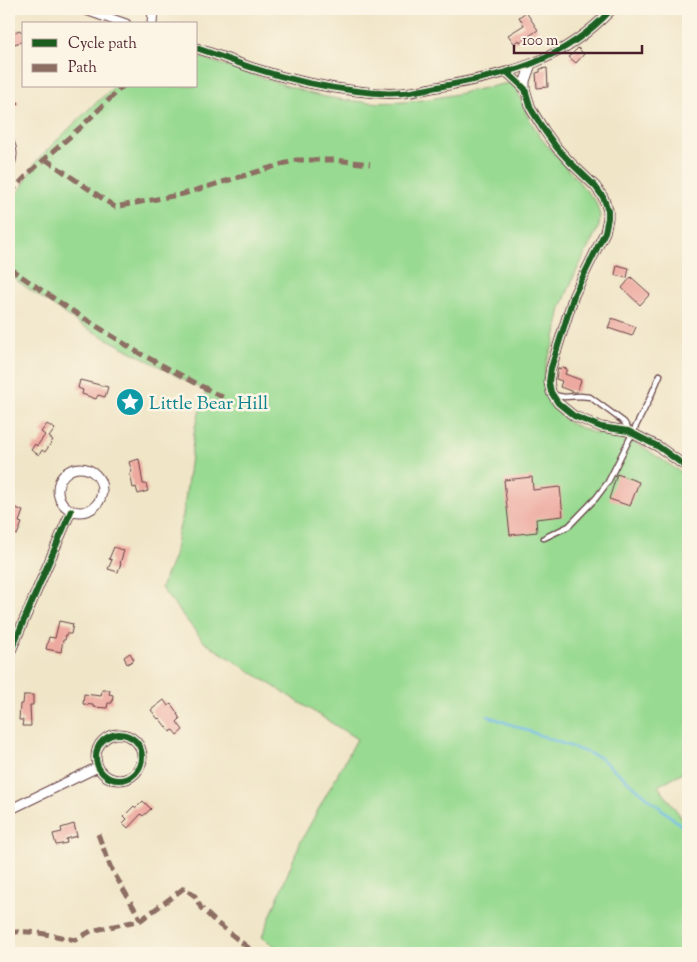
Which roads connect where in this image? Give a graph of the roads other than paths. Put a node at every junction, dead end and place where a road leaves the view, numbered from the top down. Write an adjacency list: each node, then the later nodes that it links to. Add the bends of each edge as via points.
1 (83, 9): 4 (street)
2 (153, 9): 5 (street)
3 (612, 9): 7 (street, via 582,36)
4 (120, 22)
5 (152, 22)
6 (198, 49): 8 (street, via 280,76 358,92 403,93)
7 (532, 64): 8 (street); 9 (street)
8 (508, 72): 9 (street)
9 (525, 89): 13 (street, via 531,109 544,130 557,148 595,186 608,210 605,232 574,295 551,368 549,382)
10 (9, 142): 11 (street, via 12,150)
11 (9, 166)
12 (660, 375): 14 (lane)
13 (553, 395): 14 (street, via 574,416 601,427); 14 (lane, via 590,397 624,422)
14 (631, 433): 15 (street, via 659,447); 17 (lane, via 608,482 596,498 569,526)
15 (688, 468)
16 (71, 511): 16 (street, via 89,511 99,502 102,484 90,470 72,470 59,483 61,501); 18 (street)
17 (544, 538)
18 (9, 655)
19 (98, 767): 19 (street, via 109,779 117,781 132,777 141,764 137,742 124,735 109,736 98,746); 20 (street)
20 (9, 810)

